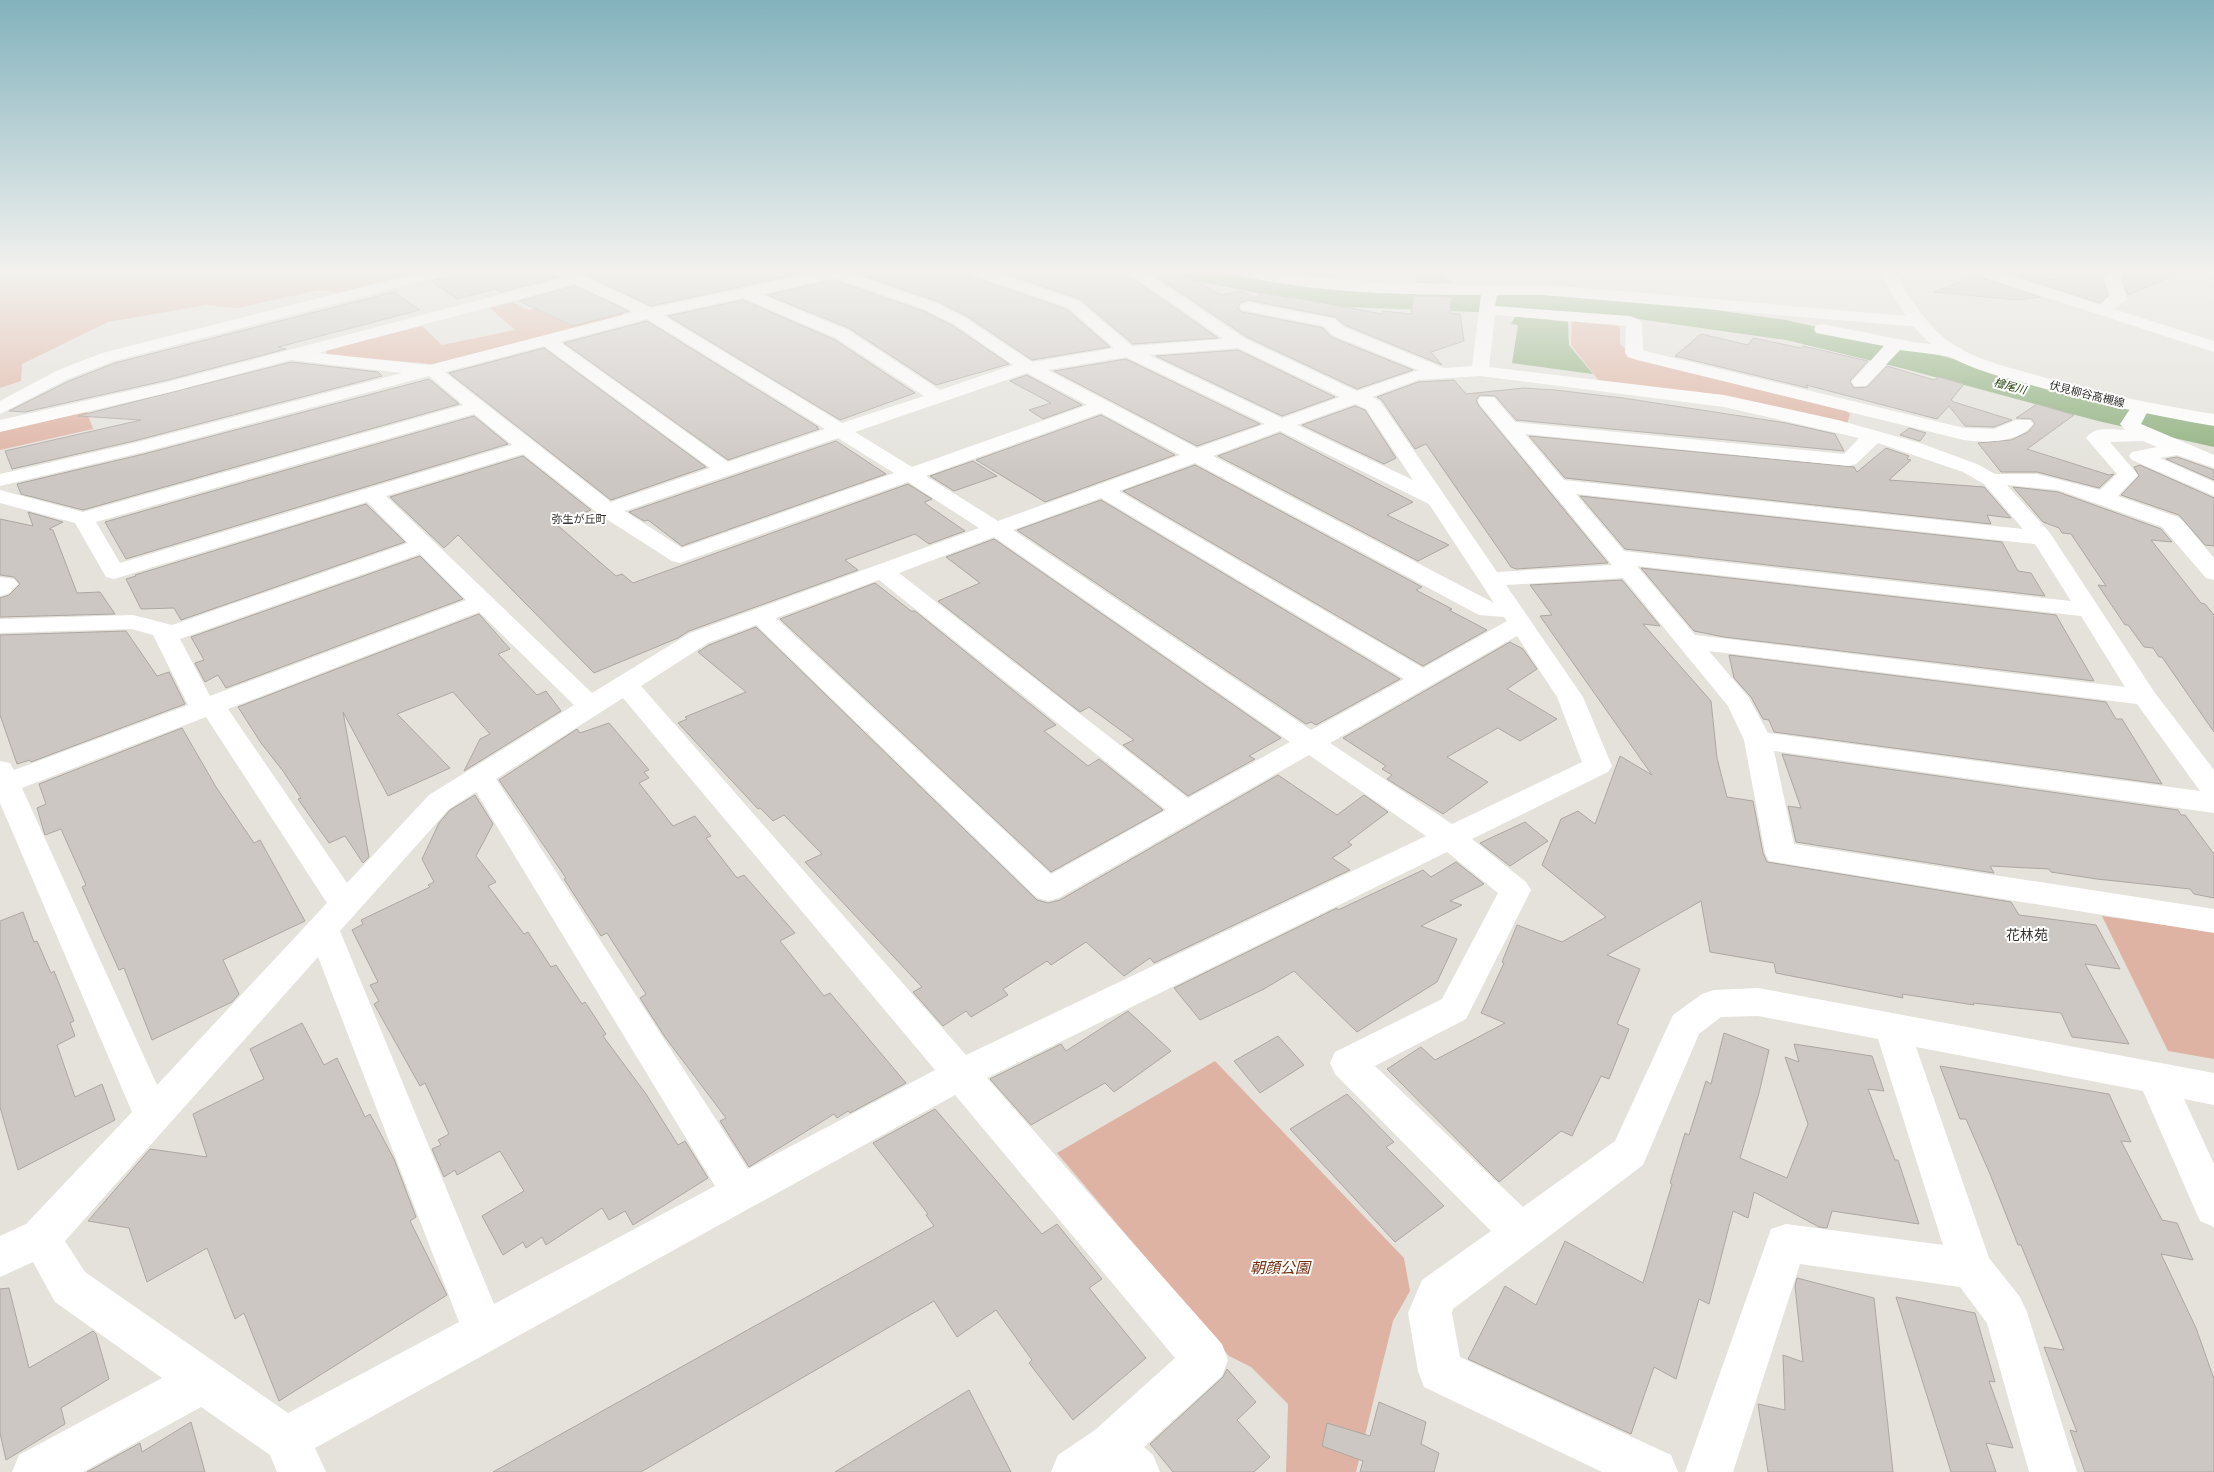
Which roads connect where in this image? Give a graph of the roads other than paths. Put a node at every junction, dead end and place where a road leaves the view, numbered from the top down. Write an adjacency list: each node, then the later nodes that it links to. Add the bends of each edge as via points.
1 (187, 338): 32 (street, via 108,358 62,375)
2 (356, 338): 21 (street)
3 (556, 338): 15 (street)
4 (689, 338): 39 (street)
5 (848, 338): 28 (street)
6 (986, 338): 22 (street)
7 (1112, 338): 19 (street)
8 (1232, 338): 16 (street)
9 (1355, 338): 25 (street)
10 (1484, 338): 24 (street)
11 (1634, 338): 35 (street, via 1634,352 1643,356 1964,434 1980,437 2000,435)
12 (1849, 338): 18 (street)
13 (1934, 338): 20 (street, 伏見柳谷高槻線)
14 (2185, 338): 17 (street)
15 (547, 340): 23 (street); 46 (street)
16 (1240, 343): 19 (street); 27 (street)
17 (2214, 347)
18 (1890, 350): 20 (street); 26 (street)
19 (1128, 351): 22 (street); 36 (street)
20 (1955, 352): 33 (street, 伏見柳谷高槻線)
21 (291, 355): 23 (street); 37 (street, via 171,387)
22 (1031, 367): 28 (street); 30 (street)
23 (433, 371): 31 (street); 48 (street)
24 (1480, 371): 25 (street); 40 (street, via 1724,401)
25 (1443, 373): 27 (street, via 1416,375)
26 (1860, 382)
27 (1358, 396): 36 (street); 55 (street, via 1373,405)
28 (938, 397): 39 (street)
29 (1486, 401): 38 (street)
30 (1103, 406): 44 (street); 47 (street)
31 (477, 407): 43 (street); 58 (street)
32 (0, 408)
33 (2138, 419): 34 (street, 伏見柳谷高槻線); 42 (street); 56 (street, via 2096,438 2128,475)
34 (2214, 420)
35 (2023, 424)
36 (1279, 425): 44 (street); 55 (street)
37 (0, 426)
38 (1508, 427): 40 (street, via 1849,460); 50 (street)
39 (841, 431): 46 (street); 47 (street)
40 (1875, 437): 49 (street, via 1947,459)
41 (2214, 444): 42 (street, via 2187,439)
42 (2178, 446): 45 (street); 52 (street, via 2140,456)
43 (526, 447): 53 (street); 57 (street)
44 (1196, 455): 51 (street); 71 (street, via 1488,610)
45 (2214, 462)
46 (726, 470): 57 (street)
47 (908, 475): 57 (street, via 680,556); 59 (street)
48 (0, 480)
49 (1991, 480): 56 (street, via 2035,479); 60 (street)
50 (1558, 486): 60 (street); 62 (street)
51 (1103, 490): 59 (street); 75 (street)
52 (2214, 490)
53 (370, 494): 58 (street, via 114,572); 61 (street)
54 (0, 496): 58 (street)
55 (1436, 498): 65 (street)
56 (2102, 499): 64 (street, via 2170,522)
57 (608, 510)
58 (83, 519)
59 (996, 529): 63 (street); 81 (street)
60 (2042, 538): 69 (street)
61 (423, 545): 68 (street); 73 (street)
62 (1623, 564): 65 (street); 69 (street); 74 (street)
63 (882, 571): 70 (street); 86 (street)
64 (2214, 573)
65 (1492, 579): 71 (street)
66 (0, 584): 67 (street, via 6,584)
67 (0, 589)
68 (482, 602): 78 (street); 79 (street)
69 (2089, 610): 77 (street)
70 (760, 616): 76 (street, via 699,638); 86 (street, via 1048,890)
71 (1518, 617): 75 (street); 87 (street, via 1570,696 1598,766)
72 (0, 626): 73 (street, via 133,622 163,630)
73 (166, 636): 79 (street)
74 (1687, 641): 77 (street); 80 (street, via 1740,704)
75 (1423, 679): 81 (street)
76 (625, 684): 78 (street); 91 (street)
77 (2145, 697): 84 (street)
78 (590, 706): 82 (street)
79 (208, 707): 83 (street); 88 (street)
80 (1758, 740): 85 (street); 89 (street, via 1780,853)
81 (1310, 742): 86 (street); 87 (street)
82 (480, 776): 88 (street, via 439,802); 95 (street)
83 (2, 780): 94 (street)
84 (2214, 790)
85 (2214, 802)
86 (1186, 812)
87 (1450, 837): 91 (street); 97 (street, via 1515,890 1454,1009 1348,1063)
88 (334, 917): 94 (street); 101 (street)
89 (2214, 921)
90 (1892, 1028): 92 (street); 97 (street, via 1758,1002 1714,1004 1685,1025 1629,1153); 100 (street)
91 (959, 1075): 95 (street); 104 (street, via 1206,1360)
92 (2156, 1078): 93 (street); 96 (street)
93 (2214, 1089)
94 (152, 1116): 98 (street)
95 (741, 1193): 101 (street)
96 (2214, 1208)
97 (1521, 1233): 106 (street, via 1436,1295 1430,1313 1440,1371)
98 (41, 1238): 99 (street); 102 (street, via 70,1287)
99 (0, 1257)
100 (1972, 1269): 107 (street, via 1786,1243); 108 (street, via 2005,1312)
101 (484, 1332): 103 (street)
102 (203, 1381): 103 (street); 105 (street)
103 (294, 1456)
104 (1107, 1463)
105 (36, 1472)
106 (1654, 1472)
107 (1709, 1472)
108 (2053, 1472)

